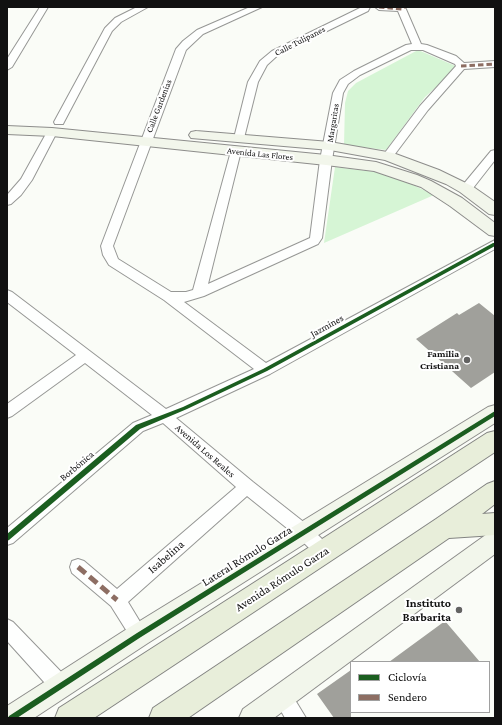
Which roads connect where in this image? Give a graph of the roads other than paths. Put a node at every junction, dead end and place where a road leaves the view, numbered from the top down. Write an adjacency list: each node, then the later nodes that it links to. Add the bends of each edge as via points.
1 (44, 7): 9 (street)
2 (144, 7): 12 (street, via 118,20 108,30)
3 (258, 7): 14 (street, Calle Gardenias, via 200,32 186,43 181,49)
4 (366, 7): 15 (street, Calle Tulipanes, via 365,10 275,53 263,63 253,82)
5 (379, 7): 6 (street)
6 (404, 8): 7 (street)
7 (417, 46): 10 (street, via 453,58); 16 (street, Margaritas, via 344,82 338,93)
8 (495, 64): 10 (street)
9 (7, 66)
10 (461, 66): 18 (street, via 424,108)
11 (7, 119): 12 (street, Avenida Las Flores)
12 (56, 127): 13 (street, Avenida Las Flores); 14 (street, Avenida Las Flores); 20 (street, via 26,180)
13 (7, 130)
14 (147, 137): 15 (street, Avenida Las Flores); 25 (street, Calle Gardenias, via 107,246 113,262)
15 (237, 144): 16 (street, Avenida Las Flores); 24 (street, Calle Tulipanes)
16 (328, 153): 18 (street, Avenida Las Flores); 22 (street, Avenida Las Flores, via 426,184 456,202); 24 (street, Margaritas, via 316,238 310,244)
17 (495, 153): 19 (street)
18 (388, 156): 19 (street, Avenida Las Flores)
19 (466, 188): 21 (street, Avenida Las Flores)
20 (7, 201)
21 (495, 210)
22 (495, 231)
23 (495, 244): 28 (street, Jazmines)
24 (199, 293): 25 (street, via 186,297)
25 (169, 297): 28 (street)
26 (10, 302): 27 (street, Avenida Los Reales)
27 (85, 356): 29 (street); 31 (street, Avenida Los Reales)
28 (265, 370): 31 (street, Jazmines)
29 (7, 412)
30 (495, 413): 37 (street, Lateral Rómulo Garza)
31 (164, 416): 33 (street, Avenida Los Reales); 38 (street, Borbónica, via 138,427)
32 (495, 440): 40 (main road, Avenida Rómulo Garza)
33 (247, 487): 37 (street, Avenida Los Reales); 42 (street, Isabelina)
34 (495, 491): 36 (main road)
35 (495, 524): 36 (main road)
36 (445, 527): 49 (main road)
37 (304, 532): 40 (street, Avenida Los Reales); 44 (street, Lateral Rómulo Garza)
38 (7, 538)
39 (495, 541): 46 (street)
40 (324, 552): 48 (main road, Avenida Rómulo Garza)
41 (78, 567): 42 (street)
42 (117, 600): 44 (street)
43 (7, 628): 45 (street)
44 (139, 635): 45 (street, Lateral Rómulo Garza)
45 (60, 685): 47 (street, Lateral Rómulo Garza)
46 (282, 697): 50 (street); 51 (street)
47 (10, 718)
48 (69, 718)
49 (163, 718)
50 (252, 718)
51 (296, 718)

